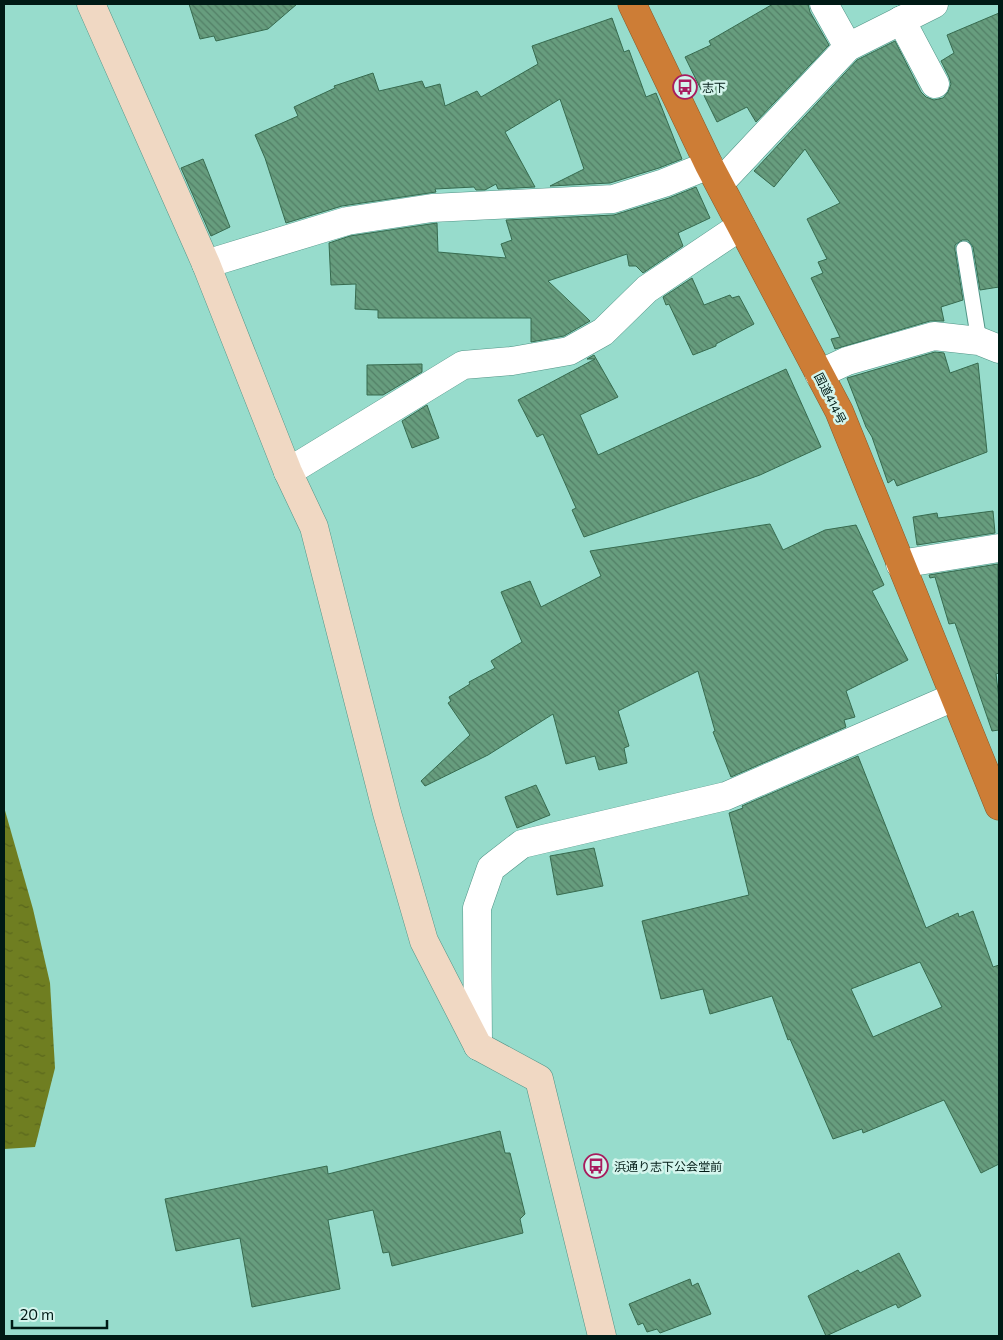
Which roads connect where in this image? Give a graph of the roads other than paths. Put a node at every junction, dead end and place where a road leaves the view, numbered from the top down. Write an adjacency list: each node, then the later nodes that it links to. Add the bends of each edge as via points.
1 (91, 4): 11 (street)
2 (632, 4): 8 (highway, 国道414号)
3 (824, 4): 6 (street)
4 (934, 4): 5 (street)
5 (901, 20): 6 (street); 7 (street)
6 (848, 47): 8 (street)
7 (935, 84)
8 (714, 174): 9 (highway, 国道414号); 11 (street, via 664,183 613,199 432,208 346,221)
9 (741, 226): 13 (highway, 国道414号); 14 (street, via 647,290 603,332 570,351 463,365)
10 (964, 249): 12 (lane)
11 (206, 264): 14 (street)
12 (989, 345): 13 (street, via 934,336 847,361)
13 (819, 374): 16 (highway, 国道414号, via 839,411)
14 (288, 472): 19 (street, via 314,527 387,813 424,941)
15 (999, 548): 16 (street)
16 (900, 564): 17 (highway, 国道414号)
17 (954, 697): 18 (highway, 国道414号); 19 (street, via 726,796 522,844 490,868 477,908)
18 (999, 806)
19 (478, 1046): 20 (street, via 539,1079)
20 (602, 1336)

